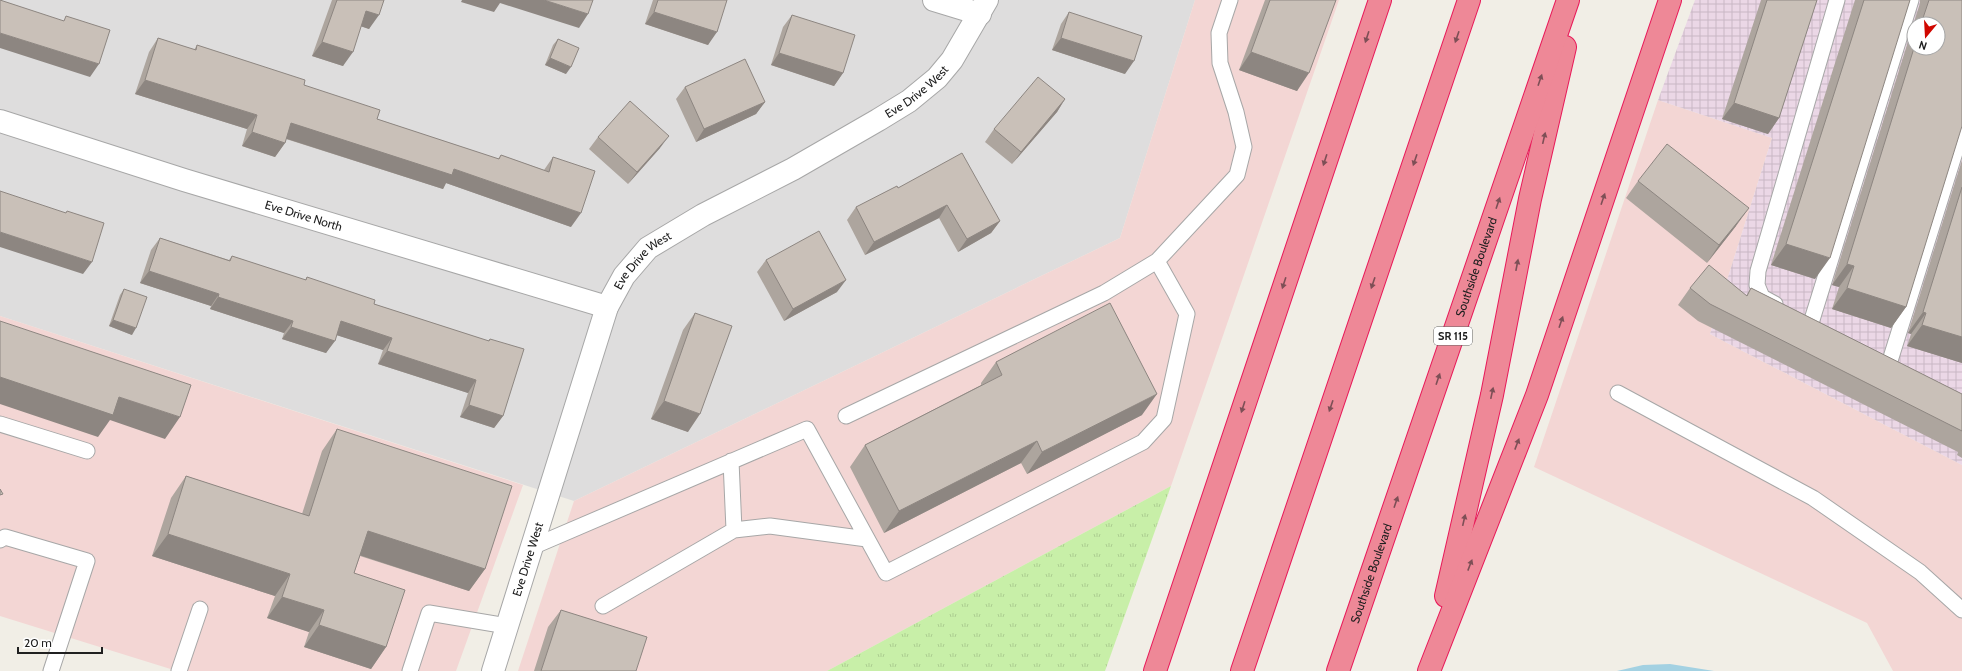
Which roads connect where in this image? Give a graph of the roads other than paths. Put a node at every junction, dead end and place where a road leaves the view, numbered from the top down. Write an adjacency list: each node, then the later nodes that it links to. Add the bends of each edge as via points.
1 (934, 0): 10 (street)
2 (1230, 0): 13 (lane, via 1219,33 1219,48 1220,63 1244,147 1237,175)
3 (1380, 0): 38 (highway, one-way to 38)
4 (1469, 0): 39 (highway, one-way to 39)
5 (1568, 0): 40 (highway, Southside Boulevard / SR 115, one-way to 5)
6 (1575, 0): 33 (highway, one-way to 6, via 1492,395 1530,200)
7 (1670, 0): 33 (highway, one-way to 7, via 1537,395)
8 (1837, 0): 15 (lane, via 1758,271 1758,285 1762,297)
9 (1911, 0): 15 (lane)
10 (983, 7): 14 (street, Eve Drive West, via 952,60 937,78 909,101 793,169 703,214 648,248 624,276)
11 (0, 121): 14 (street, Eve Drive North, via 184,180)
12 (1962, 130): 18 (lane)
13 (1157, 261): 21 (lane, via 1104,293); 26 (lane, via 1187,314 1164,419 1143,442 886,573)
14 (607, 307): 28 (street, Eve Drive West)
15 (1811, 323): 16 (lane)
16 (1825, 330)
17 (1874, 356): 18 (lane)
18 (1889, 364): 19 (lane)
19 (1902, 371)
20 (1618, 393): 31 (lane, via 1813,498 1920,572)
21 (846, 416)
22 (0, 424): 23 (lane)
23 (88, 451)
24 (731, 461): 25 (lane); 26 (lane, via 807,429); 28 (lane)
25 (734, 530): 26 (lane, via 770,526); 29 (lane)
26 (867, 539)
27 (0, 540): 34 (lane, via 5,537 87,561)
28 (532, 547): 32 (street, Eve Drive West)
29 (603, 606)
30 (200, 610): 35 (lane)
31 (1962, 610)
32 (507, 626): 36 (lane, via 429,613); 37 (street, Eve Drive West)
33 (1430, 669)
34 (50, 671)
35 (179, 671)
36 (410, 671)
37 (493, 671)
38 (1155, 671)
39 (1242, 671)
40 (1338, 671)

